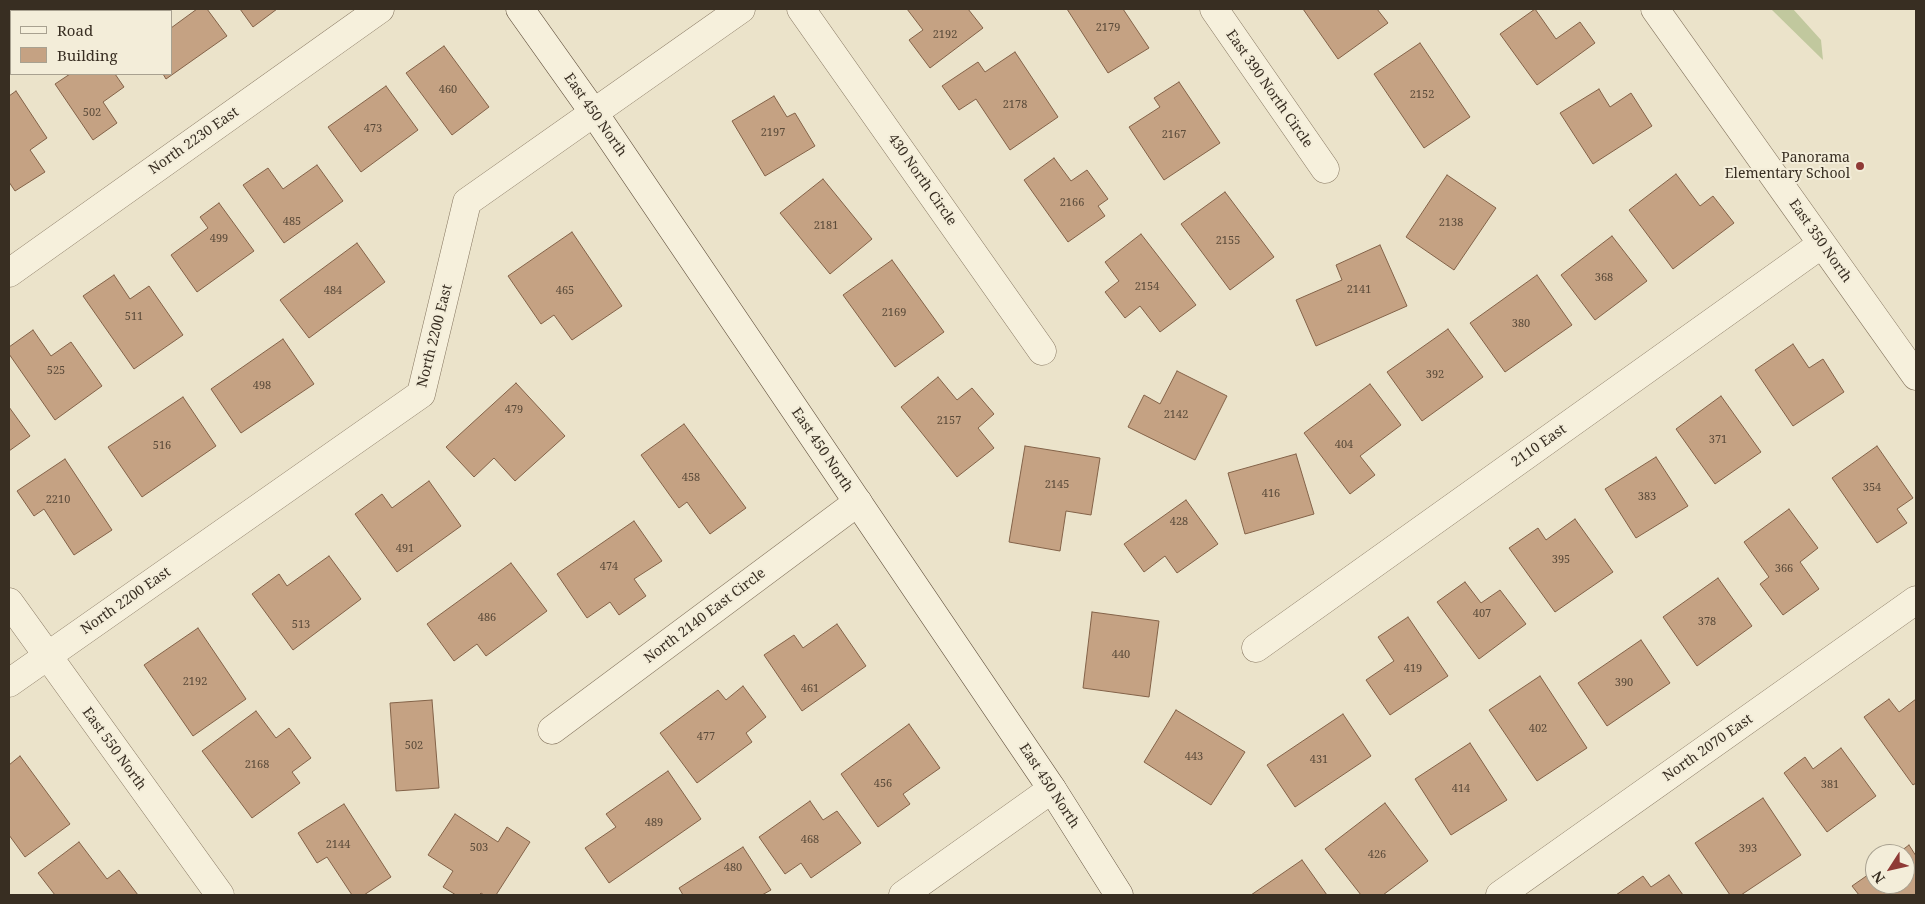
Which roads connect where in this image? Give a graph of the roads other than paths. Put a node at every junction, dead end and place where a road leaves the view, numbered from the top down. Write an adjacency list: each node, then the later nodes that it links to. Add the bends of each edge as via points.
1 (380, 9): 10 (street, North 2230 East)
2 (520, 9): 7 (street, East 450 North)
3 (741, 9): 7 (street, North 2200 East)
4 (801, 9): 11 (street, 430 North Circle)
5 (1214, 9): 8 (street, East 390 North Circle)
6 (1654, 9): 9 (street, East 350 North)
7 (594, 113): 13 (street, East 450 North); 17 (street, North 2200 East, via 467,202 421,394)
8 (1325, 169)
9 (1822, 244): 12 (street, East 350 North); 16 (street, 2110 East)
10 (9, 273)
11 (1042, 351)
12 (1916, 376)
13 (858, 502): 19 (street, North 2140 East Circle); 20 (street, East 450 North)
14 (1916, 600): 24 (street, North 2070 East)
15 (9, 602): 17 (street, East 550 North)
16 (1256, 648)
17 (47, 656): 18 (street, North 2200 East); 21 (street, East 550 North)
18 (9, 683)
19 (552, 730)
20 (1052, 789): 22 (street); 23 (street, East 450 North)
21 (220, 895)
22 (903, 895)
23 (1119, 895)
24 (1500, 895)

